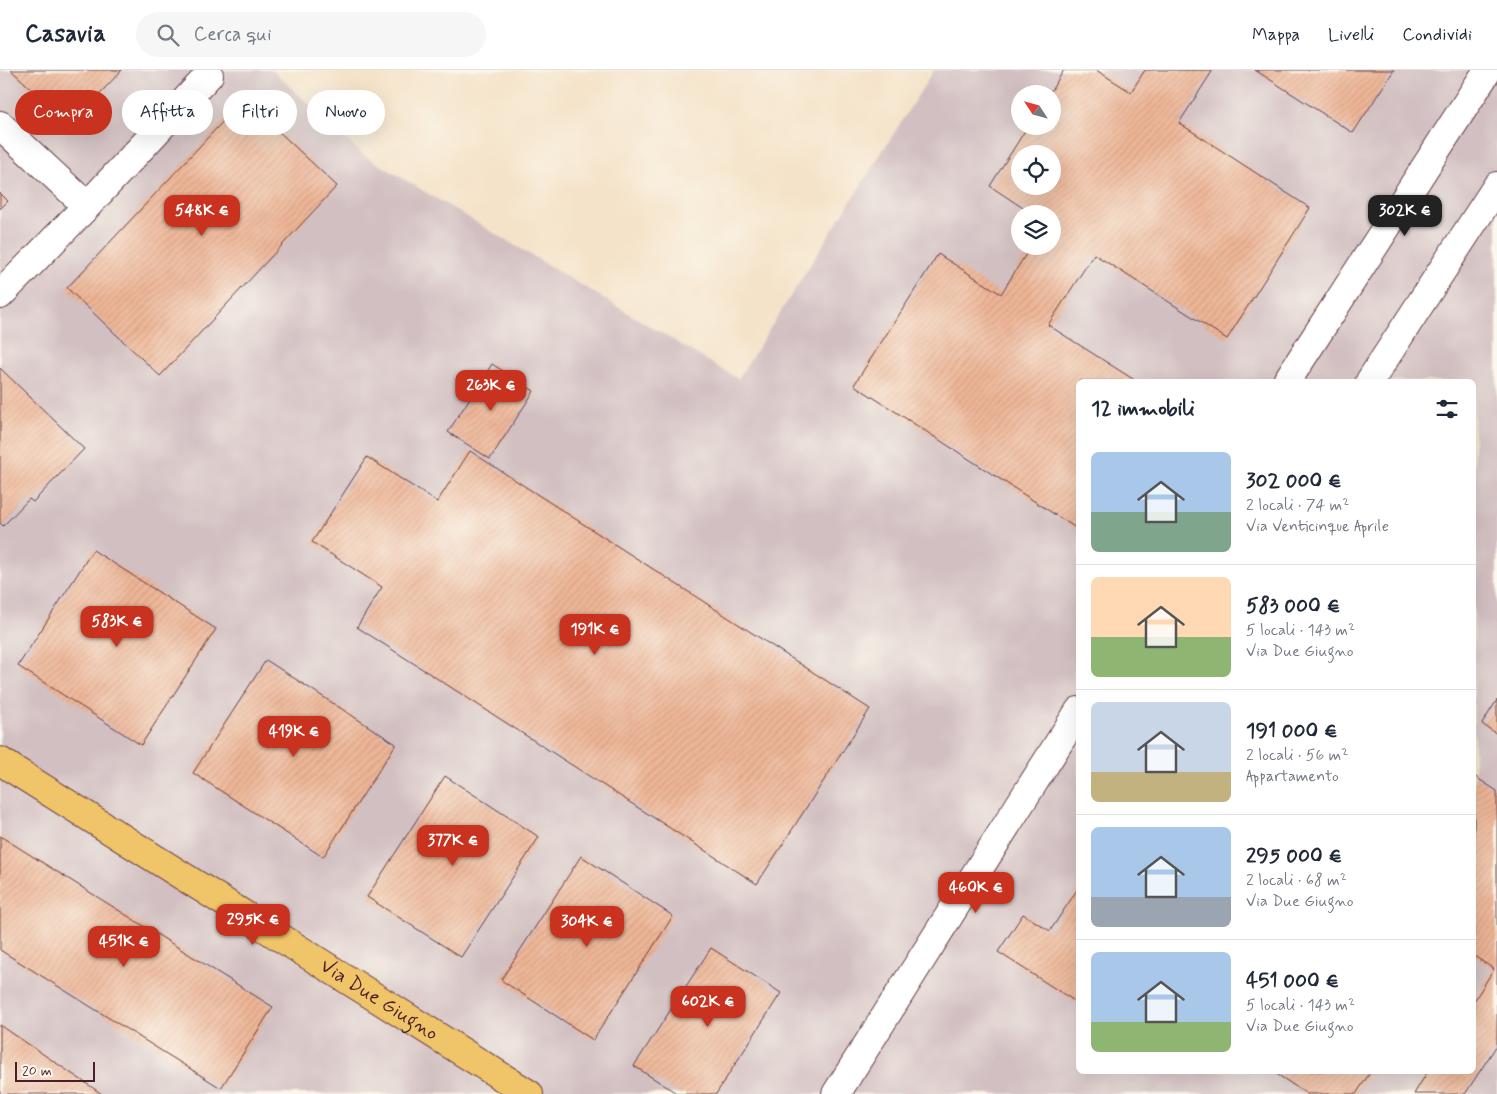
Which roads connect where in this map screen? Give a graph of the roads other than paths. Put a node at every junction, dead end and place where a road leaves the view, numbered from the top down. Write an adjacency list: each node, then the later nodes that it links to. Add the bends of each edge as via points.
1 (1488, 70): 7 (street)
2 (209, 75): 5 (street)
3 (0, 126): 5 (street)
4 (1497, 186): 8 (street)
5 (87, 206): 6 (street)
6 (0, 295)
7 (1288, 379)
8 (1371, 379)
9 (1076, 716): 12 (street)
10 (0, 761): 11 (main road, Via Due Giugno)
11 (529, 1094)
12 (836, 1094)

